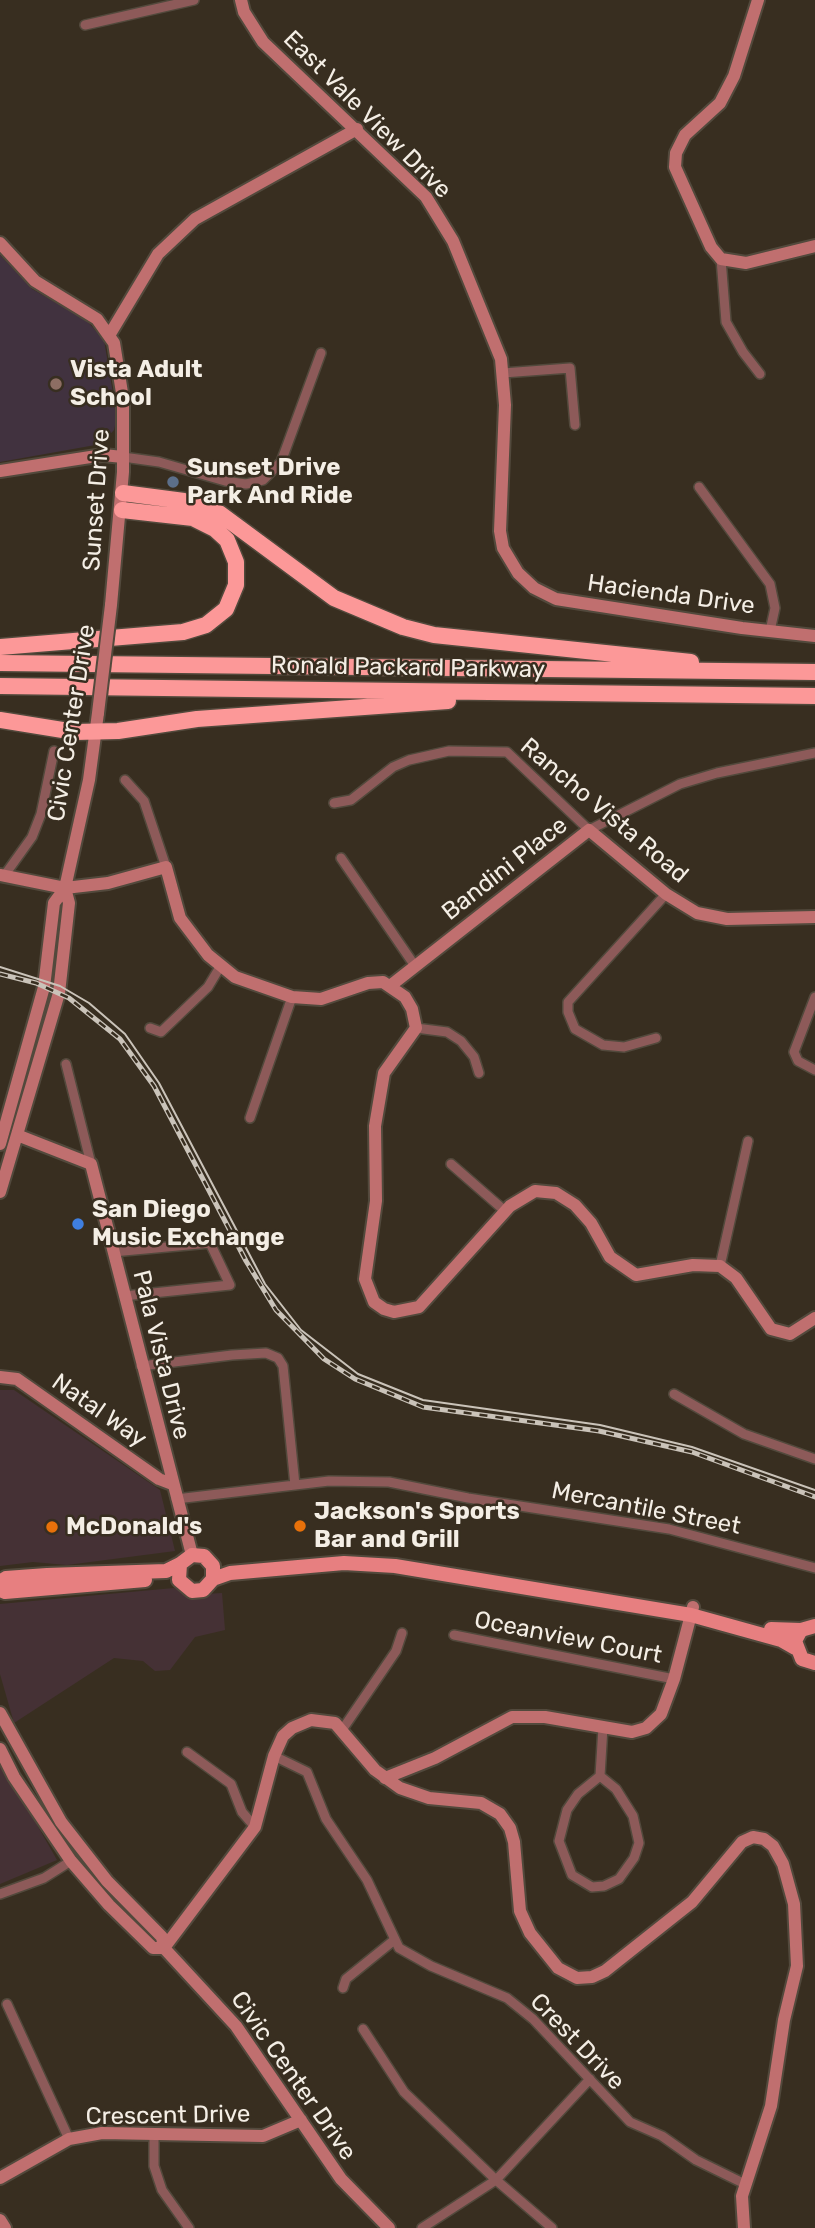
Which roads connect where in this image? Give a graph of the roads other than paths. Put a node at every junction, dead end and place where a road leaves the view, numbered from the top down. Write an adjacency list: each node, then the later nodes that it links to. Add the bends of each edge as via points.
1 (194, 0): 4 (street)
2 (241, 0): 5 (street, East Vale View Drive, via 264,43)
3 (758, 0): 8 (street, via 734,76 706,118 685,135 676,153 680,180)
4 (85, 25)
5 (357, 129): 9 (street, via 194,219 158,254); 11 (street, East Vale View Drive, via 426,197 442,220)
6 (0, 243): 9 (street, via 27,275 89,312)
7 (815, 246): 8 (street, via 746,263)
8 (721, 259): 12 (street, via 726,322)
9 (110, 334): 14 (street, Sunset Drive, via 123,399)
10 (321, 352): 14 (street, via 281,462 263,480 246,484 225,481)
11 (503, 373): 13 (street, via 570,368); 19 (street, East Vale View Drive, via 500,531 503,548)
12 (761, 374)
13 (575, 425)
14 (123, 457): 15 (street, via 103,455); 17 (street, Sunset Drive)
15 (0, 471)
16 (699, 487): 21 (street, via 770,584 775,608)
17 (122, 493): 18 (street, Sunset Drive); 25 (highway, via 184,501 219,513 334,598 402,627 434,635)
18 (121, 510): 20 (street, Sunset Drive); 23 (highway, via 193,518 221,535 232,551 238,574 226,609 206,625 183,632)
19 (526, 582): 21 (street, Hacienda Drive, via 556,599)
20 (111, 605): 31 (street, Civic Center Drive, bridge)
21 (770, 631): 22 (street, Hacienda Drive)
22 (815, 636)
23 (0, 647)
24 (0, 663): 25 (highway, Ronald Packard Parkway)
25 (770, 671): 26 (highway, Ronald Packard Parkway)
26 (815, 672)
27 (0, 686): 28 (highway, Ronald Packard Parkway)
28 (590, 694): 29 (highway, Ronald Packard Parkway); 31 (highway, via 277,712)
29 (815, 696)
30 (0, 720): 31 (highway)
31 (97, 732): 40 (street, Civic Center Drive)
32 (54, 751): 39 (street, via 32,837)
33 (815, 753): 36 (street, Bandini Place, via 680,784)
34 (125, 780): 38 (street, via 144,801)
35 (334, 803): 36 (street, Rancho Vista Road, via 351,800 409,760 449,751 507,752)
36 (589, 830): 41 (street, Rancho Vista Road); 43 (street, Bandini Place)
37 (341, 858): 43 (street)
38 (166, 867): 40 (street, via 108,883); 44 (street, via 180,918)
39 (2, 875): 40 (street)
40 (65, 887): 55 (street, Civic Center Drive, via 54,903 44,987); 56 (street, Civic Center Drive, via 69,902 59,993)
41 (666, 894): 42 (street, Rancho Vista Road, via 715,918); 50 (street, via 568,1002 575,1029 603,1045 624,1047)
42 (815, 917)
43 (415, 966): 45 (street, Bandini Place)
44 (220, 967): 46 (street, via 250,984); 48 (street, via 208,987 161,1032)
45 (390, 986): 46 (street, via 368,983 321,999); 49 (street, via 412,1009)
46 (292, 997): 54 (street)
47 (815, 997): 52 (street, via 794,1052 798,1061)
48 (150, 1028)
49 (416, 1028): 53 (street, via 447,1032 461,1041); 62 (street, via 384,1073 375,1126 376,1201 365,1279 374,1303 394,1312 419,1307)
50 (656, 1038)
51 (66, 1064): 59 (street, Pala Vista Drive)
52 (815, 1070)
53 (479, 1073)
54 (250, 1118)
55 (2, 1129): 56 (street); 58 (street, Civic Center Drive)
56 (17, 1135): 59 (street); 61 (street, Civic Center Drive)
57 (748, 1141): 64 (street)
58 (0, 1144)
59 (91, 1164): 63 (street, Pala Vista Drive)
60 (450, 1164): 62 (street)
61 (0, 1192)
62 (505, 1211): 64 (street, via 535,1191 565,1198 591,1223 610,1257 636,1275 693,1265)
63 (113, 1252): 65 (street, Pala Vista Drive); 65 (street, via 210,1243 230,1285)
64 (720, 1266): 66 (street, via 736,1278 771,1329 790,1334)
65 (124, 1296): 67 (street, Pala Vista Drive)
66 (815, 1318)
67 (141, 1366): 71 (street, Pala Vista Drive); 72 (street, via 232,1354 266,1353 278,1358 283,1366)
68 (0, 1377): 71 (street, Natal Way, via 17,1379)
69 (674, 1394): 70 (street, via 744,1434)
70 (815, 1459)
71 (172, 1484): 73 (street, Pala Vista Drive)
72 (295, 1485): 73 (street, Mercantile Street); 76 (street, Mercantile Street, via 328,1480 389,1482 668,1529)
73 (176, 1499): 74 (street, Pala Vista Drive)
74 (186, 1560): 75 (main road, via 204,1556); 78 (main road); 79 (main road, via 166,1571 47,1574)
75 (211, 1562): 77 (main road); 81 (main road, via 222,1566 321,1556 386,1557)
76 (815, 1568)
77 (213, 1579): 78 (main road, via 196,1591); 81 (main road, via 309,1565 377,1563)
78 (179, 1580): 80 (main road)
79 (0, 1582)
80 (0, 1590)
81 (692, 1611): 82 (main road, via 773,1630); 85 (main road); 87 (street)
82 (808, 1628): 85 (main road, via 797,1636)
83 (402, 1633): 90 (street, via 396,1651)
84 (454, 1635): 87 (street, Oceanview Court)
85 (795, 1648): 86 (main road, via 802,1659)
86 (815, 1663)
87 (674, 1679): 89 (street, via 653,1723 632,1732)
88 (0, 1713): 98 (street, Civic Center Drive, via 44,1795)
89 (603, 1727): 94 (street); 95 (street, via 545,1717 512,1717 435,1758)
90 (342, 1730): 93 (street, via 335,1723 311,1720 283,1736); 95 (street)
91 (0, 1749): 97 (street, Civic Center Drive)
92 (187, 1752): 96 (street, via 231,1784 242,1812)
93 (274, 1756): 96 (street); 100 (street, via 307,1772 326,1819 367,1880)
94 (600, 1776): 94 (street, via 567,1810 559,1841 572,1875 592,1886 619,1879 639,1843 629,1809)
95 (385, 1778): 111 (street, via 415,1795 481,1803 500,1814 514,1842 525,1922 558,1968 577,1978 605,1970 692,1902 742,1842 764,1839 773,1846 794,1904 797,1966 771,2106)
96 (255, 1827): 101 (street)
97 (71, 1861): 98 (street, via 85,1862); 99 (street, via 44,1878); 101 (street, Civic Center Drive, via 153,1948)
98 (107, 1881): 101 (street, Civic Center Drive, via 162,1937)
99 (0, 1894)
100 (393, 1941): 102 (street, via 346,1979); 105 (street, Crest Drive, via 431,1966 507,1998)
101 (164, 1948): 106 (street, Civic Center Drive, via 236,2026)
102 (343, 1988)
103 (7, 2004): 108 (street)
104 (363, 2029): 110 (street, via 404,2092)
105 (590, 2080): 110 (street); 111 (street, Crest Drive, via 630,2122)
106 (301, 2120): 107 (street, Crescent Drive, via 263,2136); 115 (street, Civic Center Drive, via 341,2179)
107 (154, 2133): 108 (street, Crescent Drive, via 102,2133); 114 (street, via 154,2166 162,2190)
108 (69, 2139): 109 (street, Crescent Drive)
109 (0, 2178)
110 (496, 2180): 116 (street); 117 (street)
111 (745, 2184): 118 (street)
112 (0, 2220): 113 (street)
113 (5, 2228)
114 (189, 2228)
115 (389, 2228)
116 (422, 2228)
117 (552, 2228)
118 (744, 2228)

